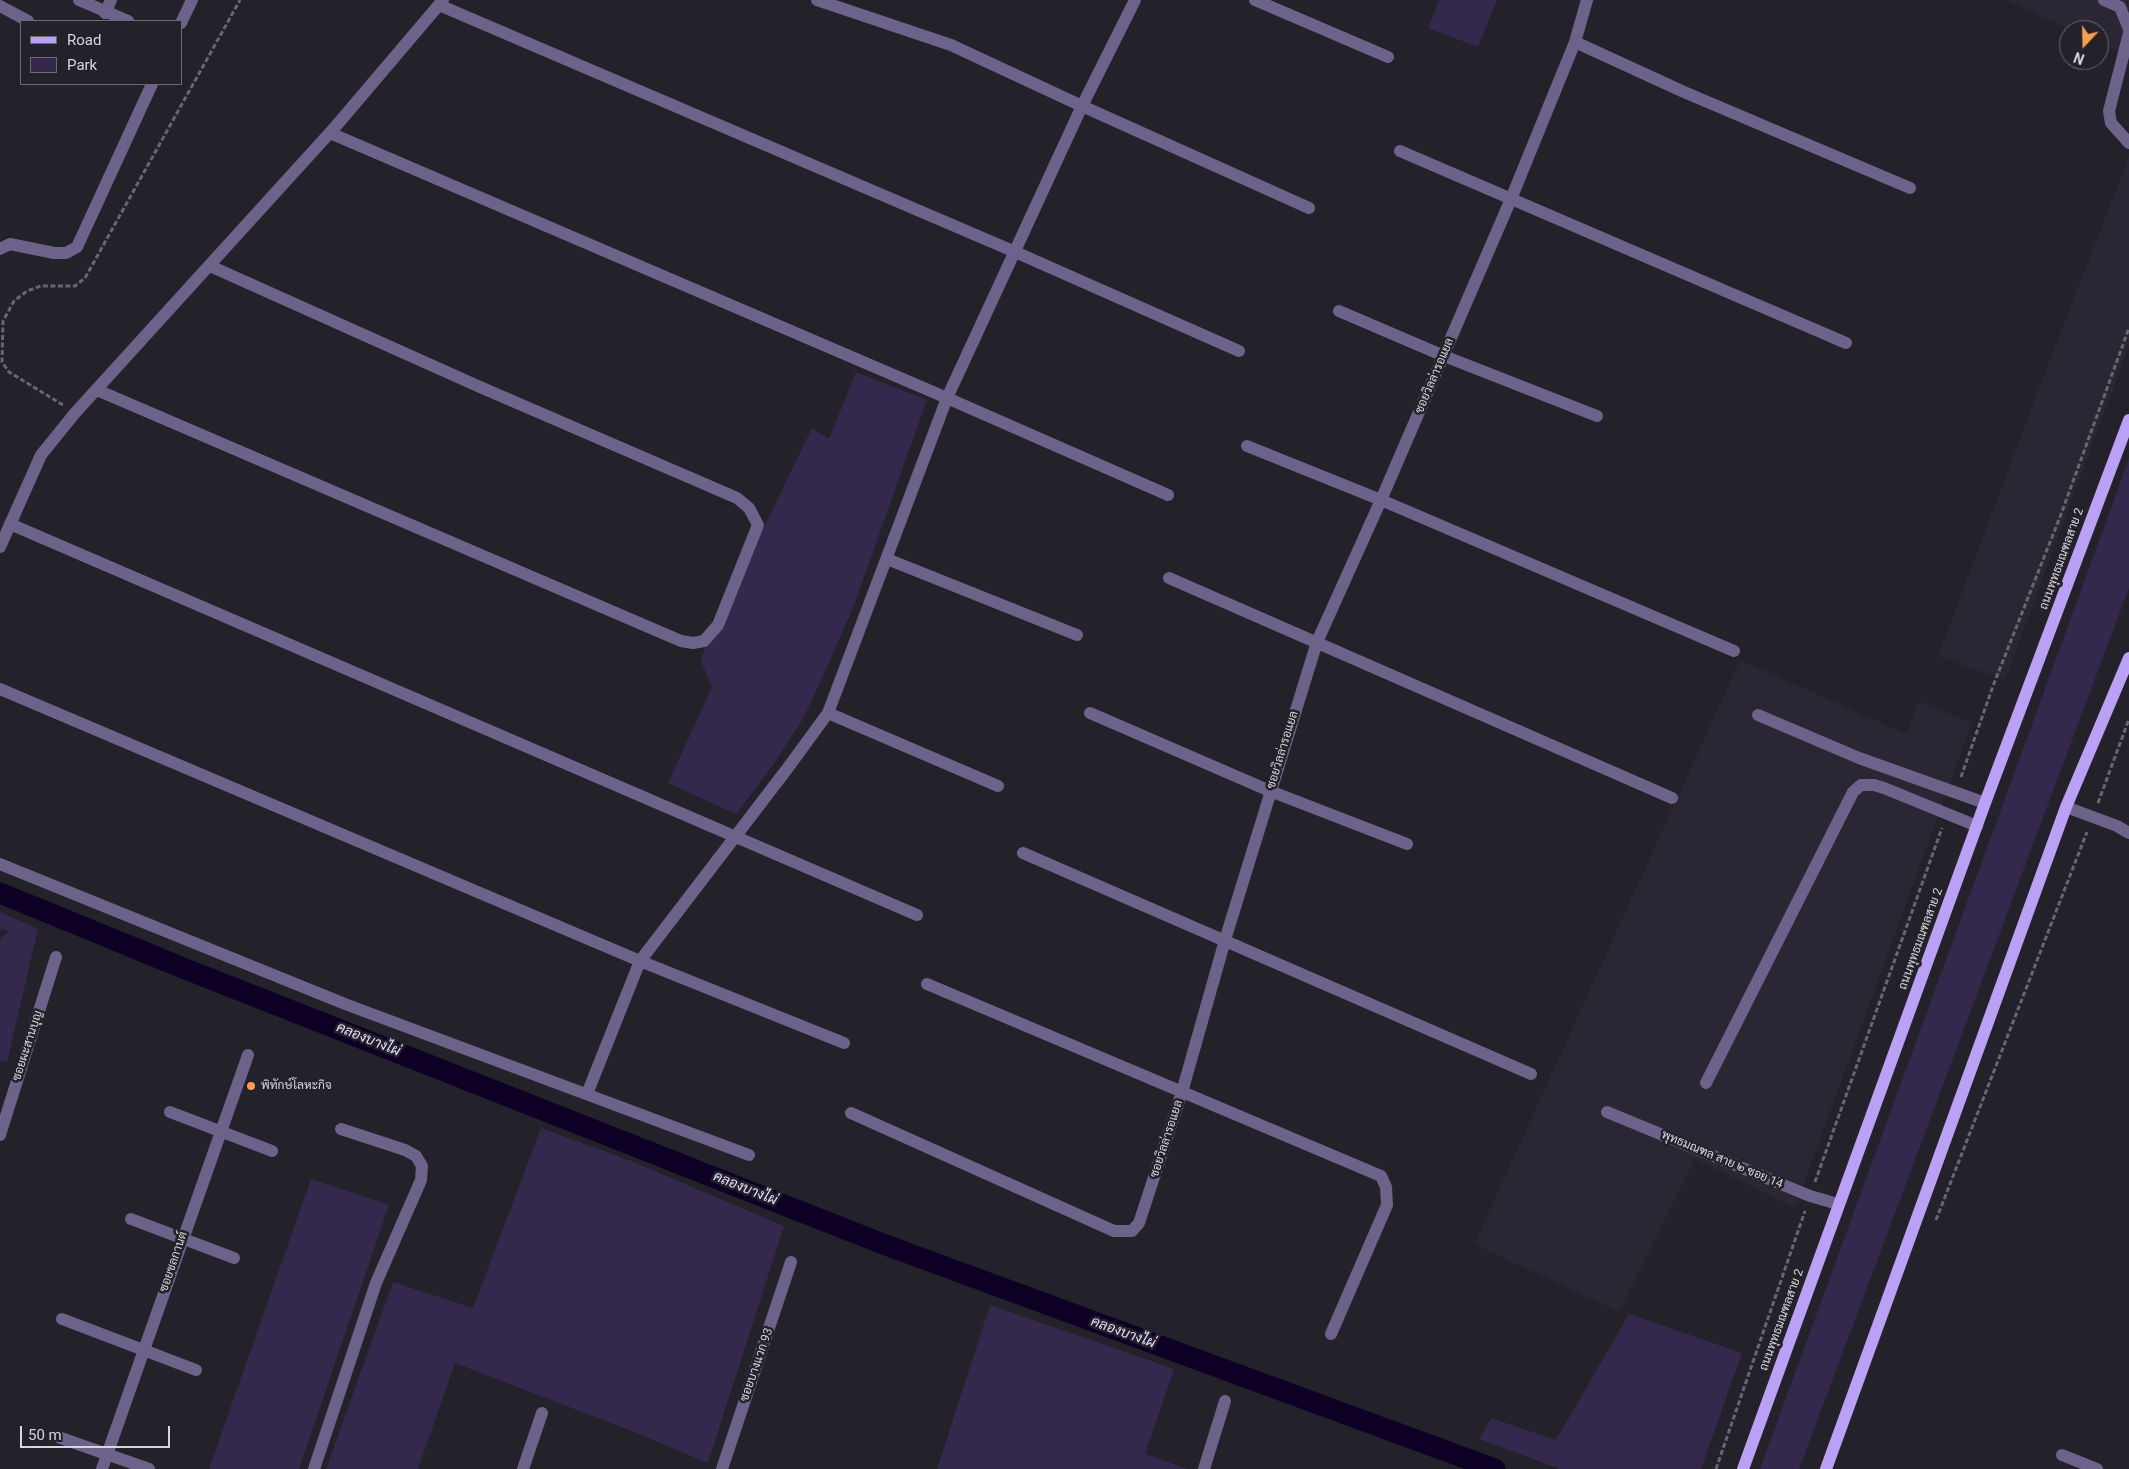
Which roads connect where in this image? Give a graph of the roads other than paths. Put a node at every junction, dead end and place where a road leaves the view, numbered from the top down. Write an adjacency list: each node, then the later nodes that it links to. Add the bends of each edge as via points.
1 (79, 0): 11 (street)
2 (111, 0): 11 (street)
3 (192, 0): 14 (street)
4 (817, 0): 20 (street, via 951,45)
5 (1135, 0): 20 (street)
6 (1255, 0): 18 (street)
7 (1587, 0): 17 (street, ซอยวิลล่ารอแยล)
8 (2104, 0): 15 (street, via 2120,7)
9 (441, 2): 21 (street); 28 (street)
10 (0, 6): 12 (street)
11 (105, 13): 13 (street)
12 (26, 20)
13 (125, 20)
14 (182, 21)
15 (2129, 29)
16 (2129, 33): 22 (street, via 2109,111 2111,122)
17 (1575, 42): 24 (street); 25 (street, ซอยวิลล่ารอแยล)
18 (1388, 57)
19 (152, 85): 27 (street, via 77,247 66,254 10,244)
20 (1082, 106): 26 (street); 28 (street)
21 (330, 133): 29 (street); 35 (street)
22 (2129, 143)
23 (1400, 151): 25 (street)
24 (1910, 188)
25 (1511, 199): 31 (street); 33 (street, ซอยวิลล่ารอแยล)
26 (1309, 208)
27 (0, 249)
28 (1014, 251): 32 (street); 35 (street)
29 (210, 266): 34 (street); 34 (street, via 737,498 749,508 758,524 718,625 704,641 681,641)
30 (1339, 311): 33 (street)
31 (1846, 343)
32 (1238, 351)
33 (1444, 356): 36 (street); 40 (street, ซอยวิลล่ารอแยล)
34 (97, 390): 41 (street, via 41,456)
35 (947, 398): 39 (street); 43 (street)
36 (1597, 416)
37 (2129, 420): 56 (main road, ถนนพุทธมณฑลสาย 2)
38 (1247, 446): 40 (street)
39 (1168, 495)
40 (1381, 500): 46 (street, ซอยวิลล่ารอแยล); 47 (street)
41 (10, 524): 42 (street); 60 (street)
42 (0, 547)
43 (887, 559): 45 (street); 50 (street)
44 (1169, 578): 46 (street)
45 (1076, 635)
46 (1317, 642): 54 (street, ซอยวิลล่ารอแยล); 55 (street)
47 (1734, 651)
48 (2128, 662): 57 (main road)
49 (0, 689): 67 (street)
50 (828, 713): 53 (street); 60 (street)
51 (1090, 713): 54 (street)
52 (1758, 715): 56 (street, via 1859,758)
53 (998, 786)
54 (1270, 791): 61 (street); 65 (street, ซอยวิลล่ารอแยล)
55 (1672, 798)
56 (1985, 803): 58 (main road, ถนนพุทธมณฑลสาย 2)
57 (2066, 807): 59 (street); 104 (main road)
58 (1977, 826): 72 (street, via 1874,785 1861,785 1854,792); 83 (main road, ถนนพุทธมณฑลสาย 2)
59 (2129, 833)
60 (734, 836): 64 (street); 67 (street)
61 (1407, 844)
62 (1023, 853): 65 (street)
63 (0, 864): 74 (street, via 345,1004)
64 (917, 915)
65 (1225, 940): 71 (street); 73 (street, ซอยวิลล่ารอแยล)
66 (56, 957): 80 (street, ซอยผะสานบุญ)
67 (640, 961): 69 (street); 74 (street)
68 (927, 984): 73 (street)
69 (844, 1043)
70 (248, 1055): 79 (street, ซอยชลกานต์)
71 (1531, 1074)
72 (1706, 1083)
73 (1182, 1092): 77 (street, ซอยวิลล่ารอแยล, via 1139,1223 1132,1231 1114,1231); 89 (street, via 1381,1176 1386,1187 1387,1205)
74 (587, 1094): 82 (street)
75 (170, 1112): 79 (street)
76 (1607, 1112): 83 (street, พุทธมณฑล สาย ๒ ซอย 14, via 1810,1196)
77 (851, 1113)
78 (341, 1129): 99 (street, via 416,1156 422,1166 421,1180 376,1283)
79 (220, 1130): 81 (street); 85 (street, ซอยชลกานต์)
80 (0, 1135)
81 (272, 1151)
82 (749, 1155)
83 (1838, 1204): 103 (main road, ถนนพุทธมณฑลสาย 2)
84 (131, 1219): 85 (street)
85 (182, 1239): 86 (street); 90 (street, ซอยชลกานต์)
86 (234, 1258)
87 (791, 1262): 101 (street, ซอยบางแวก 93)
88 (62, 1319): 90 (street)
89 (1331, 1334)
90 (144, 1350): 91 (street); 95 (street, ซอยชลกานต์)
91 (196, 1370)
92 (1225, 1401): 102 (street)
93 (542, 1413): 100 (street)
94 (58, 1437): 95 (street)
95 (107, 1454): 97 (street, ซอยชลกานต์); 98 (street)
96 (2062, 1455): 105 (street)
97 (102, 1469)
98 (149, 1469)
99 (314, 1469)
100 (523, 1469)
101 (722, 1469)
102 (1204, 1469)
103 (1743, 1469)
104 (1826, 1469)
105 (2096, 1469)

